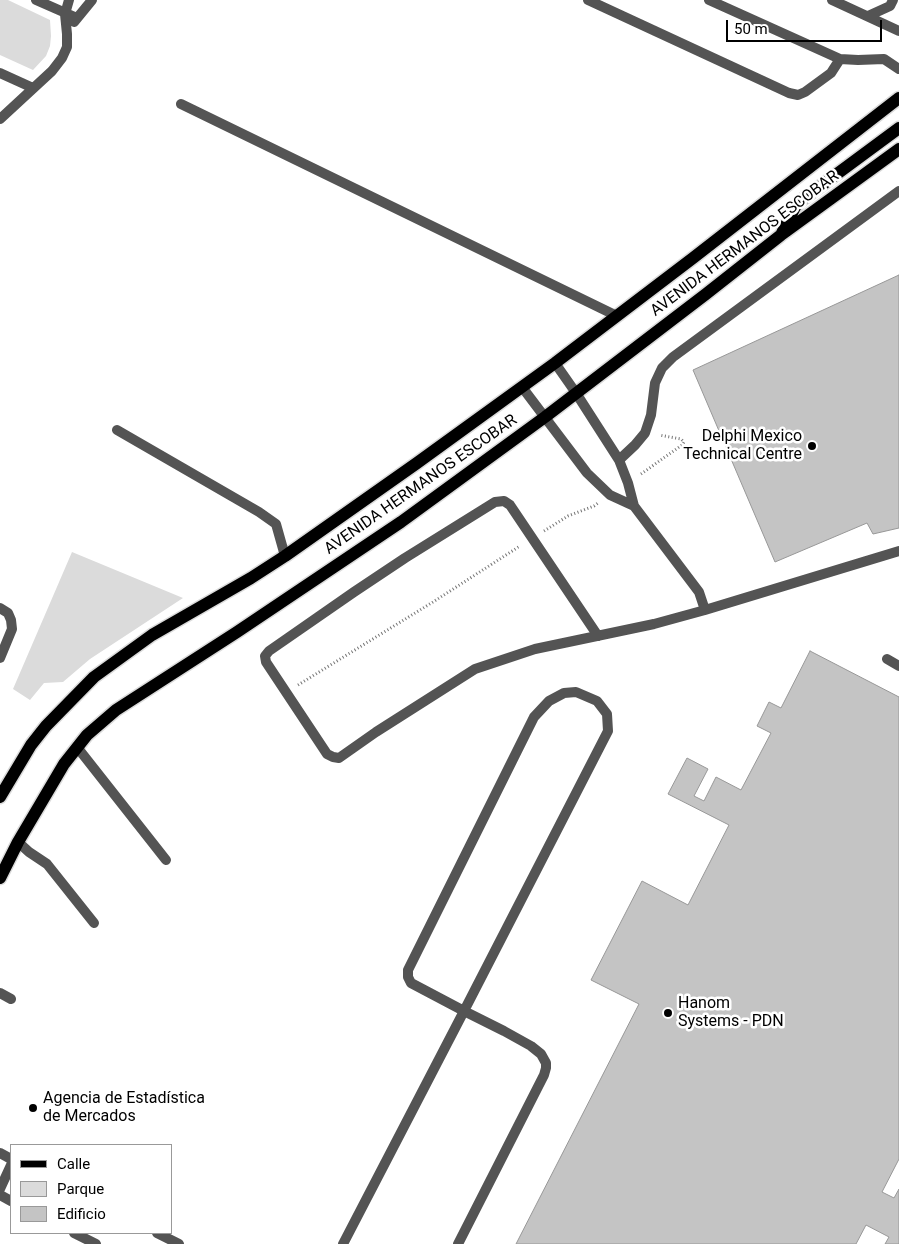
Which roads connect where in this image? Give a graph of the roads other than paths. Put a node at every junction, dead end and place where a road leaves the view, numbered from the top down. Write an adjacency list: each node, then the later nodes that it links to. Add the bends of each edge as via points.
1 (36, 0): 8 (street)
2 (69, 0): 8 (street)
3 (92, 0): 10 (street)
4 (588, 0): 13 (street, via 789,93 798,95 805,92 831,74)
5 (709, 0): 13 (street)
6 (832, 0): 9 (street)
7 (893, 0): 9 (street, via 890,6)
8 (65, 14): 10 (street); 12 (street)
9 (868, 16): 11 (street)
10 (77, 18): 12 (street)
11 (899, 31)
12 (67, 34): 16 (street, via 67,47 62,58)
13 (840, 59): 14 (street, via 884,59)
14 (899, 68)
15 (0, 73): 16 (street)
16 (33, 88): 19 (street)
17 (899, 98): 24 (main road, AVENIDA HERMANOS ESCOBAR)
18 (181, 104): 24 (street)
19 (0, 119)
20 (899, 128): 23 (main road, via 803,199 795,207)
21 (899, 149): 23 (main road, AVENIDA HERMANOS ESCOBAR)
22 (899, 191): 30 (street, via 673,357 662,368 655,383 645,432)
23 (781, 235): 27 (main road, AVENIDA HERMANOS ESCOBAR)
24 (617, 316): 25 (main road, AVENIDA HERMANOS ESCOBAR)
25 (555, 363): 26 (main road, AVENIDA HERMANOS ESCOBAR); 27 (street)
26 (522, 387): 28 (street); 33 (main road, AVENIDA HERMANOS ESCOBAR)
27 (576, 393): 28 (main road, AVENIDA HERMANOS ESCOBAR); 30 (street)
28 (545, 417): 31 (street, via 587,473 610,495); 40 (main road, AVENIDA HERMANOS ESCOBAR, via 401,522 116,710)
29 (117, 430): 33 (street, via 276,524)
30 (618, 460): 31 (street)
31 (634, 506): 35 (street, via 699,592)
32 (899, 551): 35 (street)
33 (285, 556): 41 (main road, AVENIDA HERMANOS ESCOBAR, via 152,635 94,677 31,745)
34 (0, 608): 37 (street, via 12,620 12,629)
35 (705, 610): 36 (street)
36 (598, 636): 36 (street, via 533,538 504,501 495,502 405,558 265,656 327,754 339,758 475,669 535,649)
37 (0, 658)
38 (887, 659): 39 (street)
39 (899, 666)
40 (78, 746): 42 (main road, AVENIDA HERMANOS ESCOBAR); 43 (street)
41 (0, 797)
42 (18, 842): 44 (main road, AVENIDA HERMANOS ESCOBAR); 45 (street, via 47,864)
43 (166, 860)
44 (0, 878)
45 (94, 923)
46 (0, 993): 47 (street)
47 (11, 999)
48 (464, 1011): 48 (street, via 608,731 607,714 597,702 576,692 564,693 549,701 534,717 408,970 411,983); 55 (street); 56 (street, via 532,1046 541,1054 546,1068)
49 (10, 1167): 50 (street)
50 (0, 1189)
51 (76, 1234): 53 (street)
52 (159, 1234): 54 (street)
53 (96, 1244)
54 (179, 1244)
55 (343, 1244)
56 (458, 1244)

